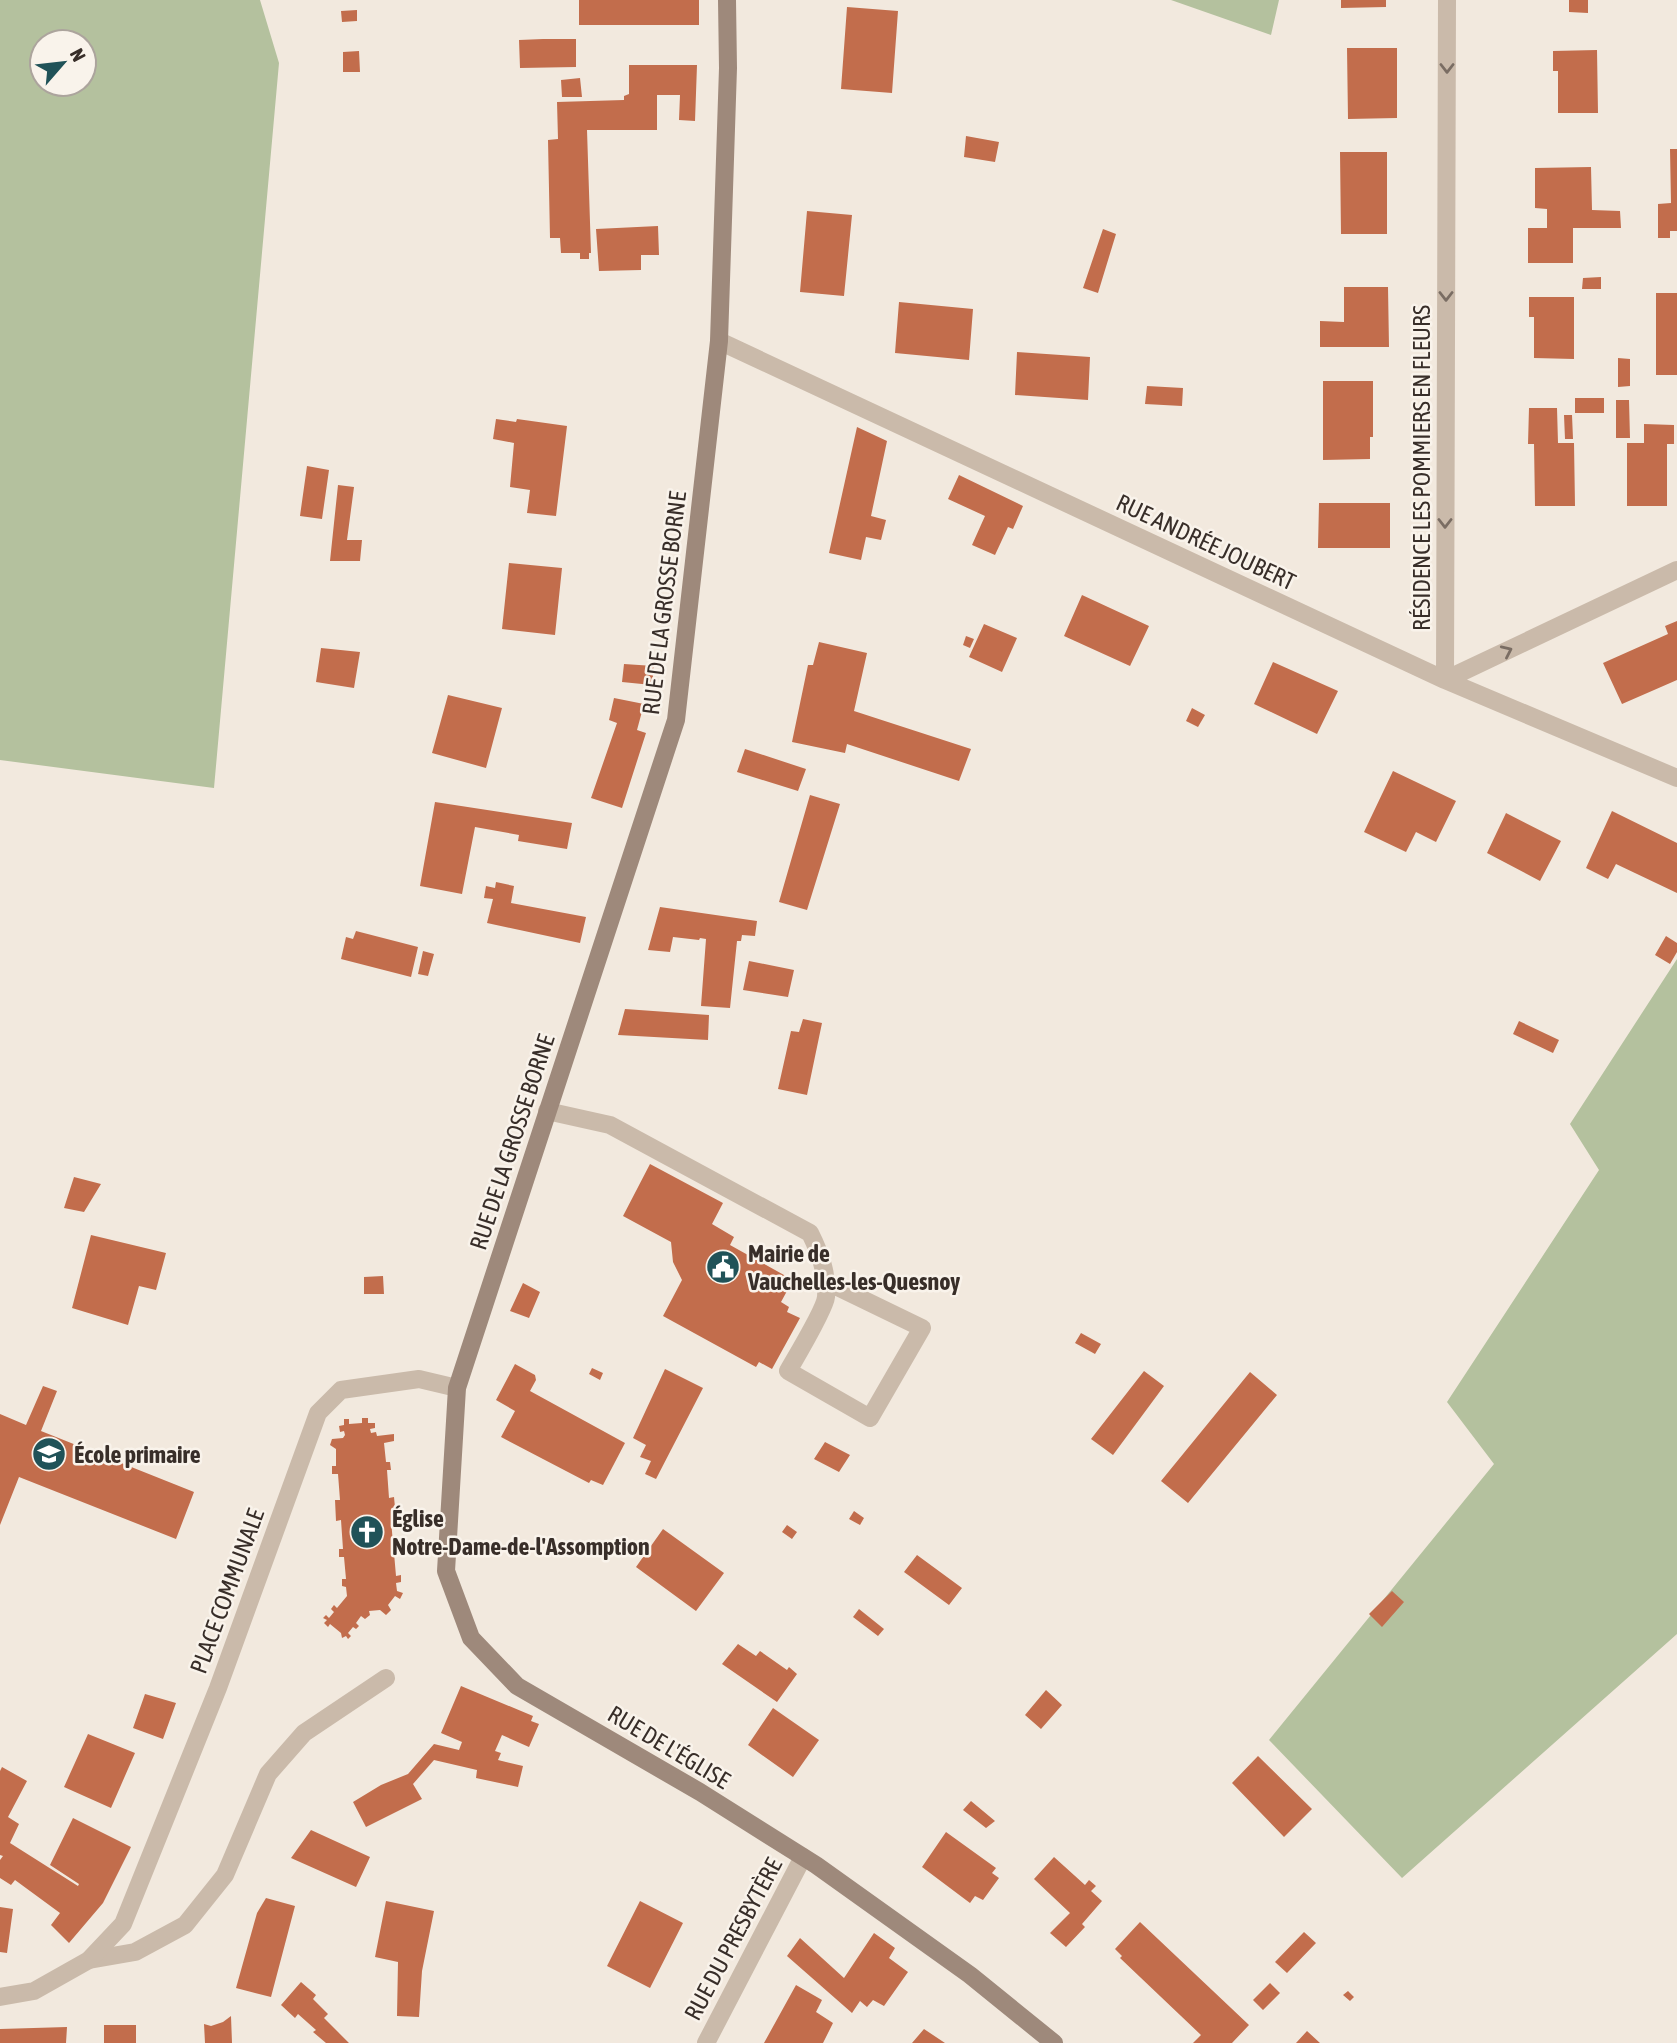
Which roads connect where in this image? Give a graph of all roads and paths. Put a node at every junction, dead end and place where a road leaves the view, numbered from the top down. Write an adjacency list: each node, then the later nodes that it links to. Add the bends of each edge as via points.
1 (727, 0): 3 (street, RUE DE LA GROSSE BORNE)
2 (1447, 0): 5 (street, RÉSIDENCE LES POMMIERS EN FLEURS, one-way to 5)
3 (719, 341): 5 (street, RUE ANDRÉE JOUBERT); 7 (street, RUE DE LA GROSSE BORNE, via 676,720)
4 (1677, 570): 5 (street, one-way to 4)
5 (1445, 680): 6 (street, RUE ANDRÉE JOUBERT)
6 (1677, 778)
7 (547, 1111): 8 (street, via 610,1125 810,1233 823,1261); 9 (street, RUE DE LA GROSSE BORNE)
8 (824, 1281): 8 (street, via 826,1299 788,1371 870,1418 922,1328)
9 (457, 1388): 11 (street, RUE DE L'ÉGLISE, via 446,1571 471,1638 517,1686); 12 (street, PLACE COMMUNALE, via 418,1379 341,1390 318,1413 218,1688 124,1924)
10 (386, 1678): 12 (street, via 304,1733 268,1774 225,1875 185,1925 135,1952)
11 (803, 1857): 14 (street, RUE DU PRESBYTÈRE); 15 (street, RUE DE L'ÉGLISE, via 970,1975)
12 (89, 1961): 13 (street, via 34,1991)
13 (0, 1997)
14 (706, 2043)
15 (1054, 2043)

